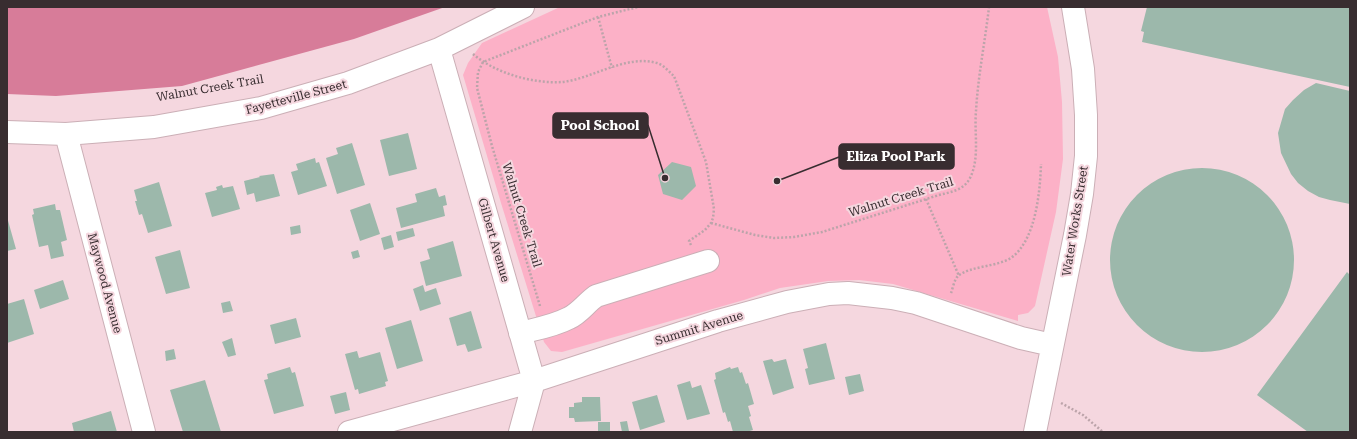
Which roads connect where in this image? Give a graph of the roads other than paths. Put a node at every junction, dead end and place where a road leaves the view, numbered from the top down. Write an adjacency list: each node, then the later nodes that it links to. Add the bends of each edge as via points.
1 (523, 7): 3 (street, Fayetteville Street)
2 (1073, 7): 8 (street, Water Works Street, via 1083,69 1086,156 1082,194)
3 (439, 49): 5 (street, Fayetteville Street, via 348,83 261,108 154,127); 7 (street, Gilbert Avenue)
4 (7, 132): 5 (street, Fayetteville Street)
5 (66, 134): 10 (street, Maywood Avenue)
6 (702, 263): 7 (street, via 596,296 569,319)
7 (520, 333): 9 (street, Gilbert Avenue)
8 (1052, 345): 9 (street, Summit Avenue, via 1021,338 892,298 848,293 808,298 718,321); 13 (street, Water Works Street)
9 (534, 381): 11 (street, Summit Avenue); 12 (street)
10 (144, 432)
11 (349, 432)
12 (520, 432)
13 (1035, 432)

